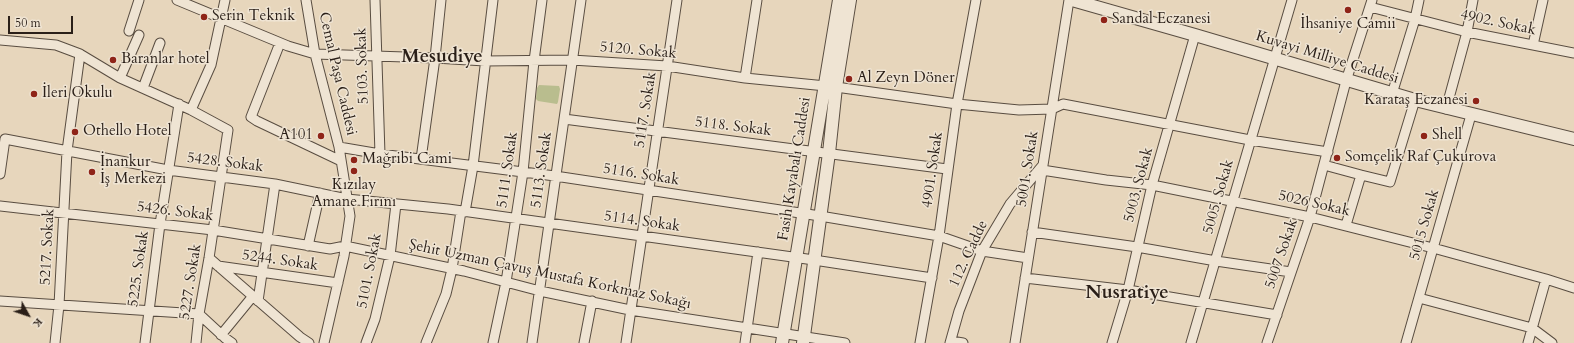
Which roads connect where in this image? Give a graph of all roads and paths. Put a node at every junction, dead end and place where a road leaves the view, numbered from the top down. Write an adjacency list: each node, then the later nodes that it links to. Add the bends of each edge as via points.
1 (139, 0): 24 (street)
2 (177, 0): 22 (street, 5120. Sokak)
3 (225, 0): 22 (street)
4 (306, 0): 34 (street, Cemal Paşa Caddesi)
5 (375, 0): 35 (street, 5103. Sokak)
6 (441, 0): 36 (street)
7 (493, 0): 39 (street)
8 (542, 0): 40 (street, 5111. Sokak)
9 (580, 0): 38 (street, 5113. Sokak)
10 (676, 0): 41 (street, 5117. Sokak)
11 (757, 0): 43 (street)
12 (839, 0): 45 (street, Fasih Kayabalı Caddesi)
13 (850, 0): 45 (street, Fasih Kayabalı Caddesi)
14 (976, 0): 50 (street, 4901. Sokak)
15 (1069, 0): 51 (street, 5001. Sokak)
16 (1072, 0): 27 (street, Kuvayi Milliye Caddesi)
17 (1292, 0): 37 (street, 5005. Sokak)
18 (1419, 0): 23 (street)
19 (1472, 0): 25 (street)
20 (1543, 0): 31 (street)
21 (1371, 4): 23 (street, 4902. Sokak); 44 (street, 5007 Sokak)
22 (221, 19): 29 (street, 5120. Sokak); 53 (street, via 211,65)
23 (1415, 19): 25 (street, 4902. Sokak); 47 (street)
24 (129, 32)
25 (1467, 32): 31 (street, 4902. Sokak); 52 (street)
26 (139, 35): 42 (street)
27 (1195, 35): 37 (street, Kuvayi Milliye Caddesi); 56 (street, 5003. Sokak)
28 (0, 40): 33 (street, via 56,46)
29 (280, 43): 34 (street, 5120. Sokak); 67 (street, via 251,117)
30 (160, 44): 46 (street)
31 (1533, 45): 32 (street, 4902. Sokak)
32 (1574, 53)
33 (80, 54): 42 (street); 62 (street, 5217. Sokak)
34 (315, 54): 35 (street, 5120. Sokak); 60 (street, Cemal Paşa Caddesi)
35 (377, 56): 36 (street, 5120. Sokak); 65 (street, 5103. Sokak)
36 (435, 58): 39 (street, 5120. Sokak); 66 (street)
37 (1274, 59): 44 (street, Kuvayi Milliye Caddesi); 59 (street, 5005. Sokak)
38 (572, 60): 40 (street, 5120. Sokak); 41 (street, 5120. Sokak); 55 (street, 5113. Sokak)
39 (485, 61): 40 (street, 5120. Sokak); 69 (street)
40 (534, 61): 73 (street, 5111. Sokak)
41 (667, 66): 43 (street, 5120. Sokak); 57 (street, 5117. Sokak)
42 (120, 78): 46 (street)
43 (745, 78): 45 (street, 5120. Sokak)
44 (1346, 81): 47 (street, Kuvayi Milliye Caddesi); 63 (street, 5007 Sokak)
45 (830, 87): 50 (street, 5120. Sokak); 61 (street, Fasih Kayabalı Caddesi); 64 (street, Fasih Kayabalı Caddesi)
46 (143, 88): 49 (street)
47 (1392, 94): 48 (street, Kuvayi Milliye Caddesi)
48 (1415, 100): 52 (street, Kuvayi Milliye Caddesi); 76 (street, via 1390,182)
49 (179, 104): 53 (street); 72 (street, 5225. Sokak)
50 (957, 104): 51 (street, 5120. Sokak, via 1019,110); 71 (street, 4901. Sokak)
51 (1052, 109): 56 (street, 5120. Sokak, via 1063,104); 70 (street, 5001. Sokak)
52 (1446, 109): 54 (street, Kuvayi Milliye Caddesi)
53 (191, 110): 77 (street, 5227. Sokak, via 228,130)
54 (1471, 115): 58 (street, Kuvayi Milliye Caddesi); 103 (street, 5015 Sokak)
55 (564, 119): 57 (street, 5118. Sokak); 75 (street, 5113. Sokak)
56 (1170, 125): 59 (street, 5120. Sokak); 79 (street, 5003. Sokak)
57 (657, 132): 61 (street, 5118. Sokak); 80 (street, 5117. Sokak)
58 (1574, 139)
59 (1250, 140): 63 (street, 5120. Sokak); 83 (street, 5005. Sokak)
60 (339, 148): 65 (street, 5116. Sokak); 67 (street, Cemal Paşa Caddesi)
61 (814, 151): 64 (street, 5118. Sokak); 88 (street, Fasih Kayabalı Caddesi)
62 (67, 152): 72 (street, 5428. Sokak); 74 (street, 5428. Sokak, via 4,139); 87 (street, 5217. Sokak)
63 (1328, 152): 68 (street, 5007 Sokak)
64 (829, 153): 71 (street, 5118. Sokak); 89 (street, Fasih Kayabalı Caddesi)
65 (380, 154): 66 (street, 5116. Sokak)
66 (421, 159): 69 (street, 5116. Sokak)
67 (341, 161): 82 (street, Cemal Paşa Caddesi)
68 (1324, 165): 76 (street); 90 (street, 5007 Sokak)
69 (473, 166): 73 (street, 5116. Sokak); 86 (street)
70 (1042, 168): 79 (street, 5026 Sokak); 96 (street, 5001. Sokak); 104 (street, 112. Cadde, via 1010,204)
71 (947, 169): 98 (street, 4901. Sokak)
72 (168, 170): 77 (street, 5428. Sokak); 92 (street, 5225. Sokak)
73 (523, 172): 75 (street, 5116. Sokak); 91 (street, 5111. Sokak)
74 (0, 174)
75 (555, 176): 80 (street, 5116. Sokak); 93 (street, 5113. Sokak)
76 (1361, 176): 94 (street)
77 (221, 177): 78 (street, 5428. Sokak); 95 (street, 5227. Sokak)
78 (275, 184): 81 (street, 5428. Sokak); 99 (street)
79 (1152, 186): 83 (street, 5026 Sokak); 102 (street, 5003. Sokak)
80 (648, 190): 88 (street, 5116. Sokak); 97 (street, 5117. Sokak)
81 (320, 193): 82 (street, 5428. Sokak); 100 (street)
82 (347, 199): 84 (street, 5114. Sokak); 101 (street, Cemal Paşa Caddesi, via 350,216)
83 (1234, 201): 90 (street, 5026 Sokak); 111 (street, 5005. Sokak)
84 (396, 204): 86 (street, 5114. Sokak); 106 (street, 5101. Sokak)
85 (0, 206): 87 (street, 5426. Sokak)
86 (463, 211): 91 (street, 5114. Sokak); 113 (street)
87 (63, 213): 92 (street, 5426. Sokak); 129 (street, 5217. Sokak)
88 (804, 213): 89 (street, 5116. Sokak); 107 (street, Fasih Kayabalı Caddesi)
89 (820, 216): 98 (street, 5116. Sokak); 110 (street, Fasih Kayabalı Caddesi)
90 (1310, 217): 94 (street, 5026 Sokak); 114 (street, 5007 Sokak)
91 (515, 219): 93 (street, 5114. Sokak); 119 (street, 5111. Sokak)
92 (160, 224): 95 (street, 5426. Sokak); 131 (street, 5225. Sokak)
93 (549, 224): 97 (street, 5114. Sokak); 123 (street, 5113. Sokak)
94 (1346, 225): 103 (street, 5026 Sokak)
95 (213, 230): 99 (street, 5426. Sokak); 108 (street, 5227. Sokak)
96 (1032, 232): 102 (street); 109 (street, 5001. Sokak)
97 (642, 236): 105 (street, 5114. Sokak); 130 (street, 5117. Sokak)
98 (939, 236): 104 (street, 5116. Sokak); 116 (street, 4901. Sokak)
99 (268, 239): 100 (street, 5426. Sokak); 115 (street)
100 (308, 246): 101 (street, 5426. Sokak, via 330,249)
101 (345, 246): 106 (street, Şehit Uzman Çavuş Mustafa Korkmaz Sokağı); 120 (street, Cemal Paşa Caddesi)
102 (1137, 247): 111 (street); 122 (street, 5003. Sokak)
103 (1433, 248): 118 (street, 5026 Sokak); 125 (street, 5015 Sokak)
104 (982, 251): 109 (street, 5116. Sokak); 139 (street, 112. Cadde, via 959,310)
105 (758, 252): 107 (street, 5114. Sokak); 135 (street)
106 (390, 256): 113 (street, Şehit Uzman Çavuş Mustafa Korkmaz Sokağı); 146 (street, 5101. Sokak, via 375,319)
107 (796, 257): 110 (street, 5114. Sokak); 137 (street, Fasih Kayabalı Caddesi)
108 (209, 258): 112 (street); 132 (street, 5227. Sokak)
109 (1028, 258): 117 (street, 5001. Sokak)
110 (814, 260): 116 (street, 5114. Sokak); 138 (street, Fasih Kayabalı Caddesi)
111 (1216, 261): 114 (street); 128 (street, 5005. Sokak)
112 (218, 266): 115 (street, 5244. Sokak); 124 (street)
113 (452, 269): 119 (street, Şehit Uzman Çavuş Mustafa Korkmaz Sokağı); 147 (street, via 446,294)
114 (1291, 272): 133 (street, 5007 Sokak)
115 (263, 273): 120 (street, 5244. Sokak); 124 (street)
116 (932, 278): 154 (street, 4901. Sokak)
117 (1025, 278): 122 (street); 156 (street, 5001. Sokak)
118 (1546, 279): 121 (street, 5026 Sokak); 134 (street)
119 (506, 282): 123 (street, Şehit Uzman Çavuş Mustafa Korkmaz Sokağı); 148 (street, 5111. Sokak)
120 (338, 284): 145 (street, Cemal Paşa Caddesi)
121 (1574, 288)
122 (1128, 290): 128 (street); 157 (street, 5003. Sokak)
123 (540, 291): 127 (street, Şehit Uzman Çavuş Mustafa Korkmaz Sokağı); 149 (street, 5113. Sokak)
124 (256, 298): 136 (street); 144 (street)
125 (1419, 298): 134 (street); 160 (street, 5015 Sokak)
126 (0, 301): 129 (street)
127 (592, 302): 130 (street, Şehit Uzman Çavuş Mustafa Korkmaz Sokağı); 150 (street)
128 (1202, 303): 133 (street); 158 (street, 5005. Sokak)
129 (59, 305): 131 (street); 140 (street, 5217. Sokak)
130 (630, 310): 135 (street, Şehit Uzman Çavuş Mustafa Korkmaz Sokağı); 151 (street, 5117. Sokak)
131 (148, 311): 132 (street); 141 (street, 5225. Sokak)
132 (199, 314): 136 (street); 142 (street, 5227. Sokak)
133 (1277, 315): 159 (street, 5007 Sokak)
134 (1532, 328): 161 (street); 162 (street)
135 (747, 329): 137 (street, Şehit Uzman Çavuş Mustafa Korkmaz Sokağı); 152 (street)
136 (221, 335): 143 (street)
137 (783, 339): 138 (street, Şehit Uzman Çavuş Mustafa Korkmaz Sokağı)
138 (803, 340): 153 (street, Şehit Uzman Çavuş Mustafa Korkmaz Sokağı)
139 (950, 342): 155 (street)
140 (56, 343)
141 (144, 343)
142 (196, 343)
143 (232, 343)
144 (309, 343)
145 (324, 343)
146 (366, 343)
147 (426, 343)
148 (493, 343)
149 (532, 343)
150 (584, 343)
151 (626, 343)
152 (745, 343)
153 (845, 343)
154 (920, 343)
155 (963, 343)
156 (1015, 343)
157 (1112, 343)
158 (1191, 343)
159 (1267, 343)
160 (1406, 343)
161 (1528, 343)
162 (1552, 343)

